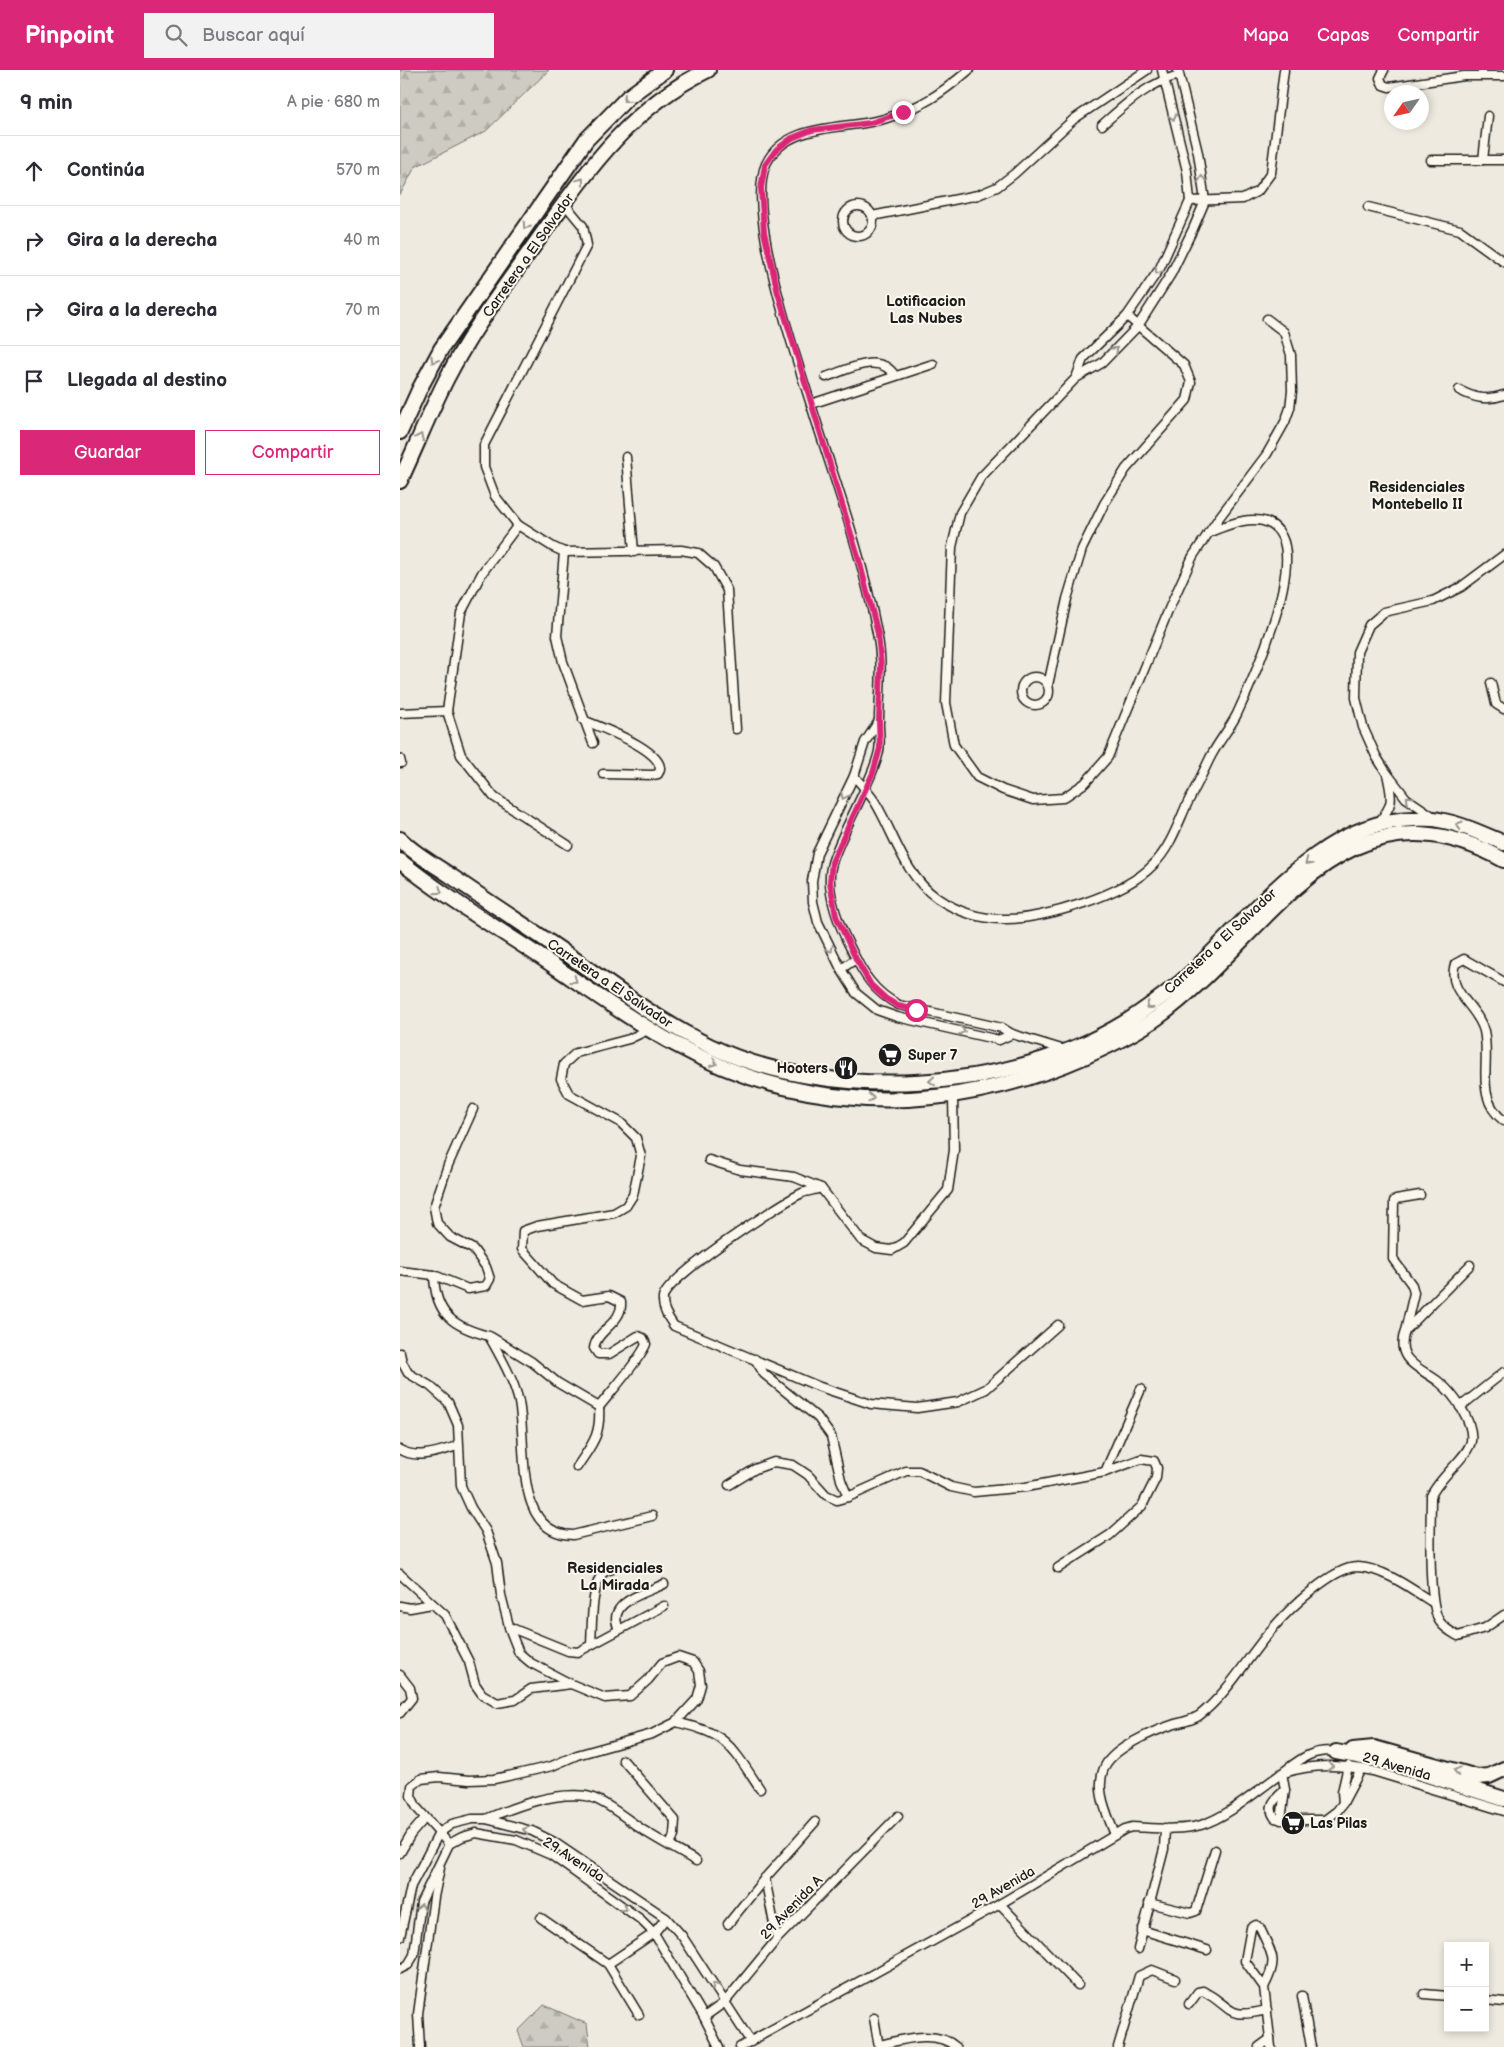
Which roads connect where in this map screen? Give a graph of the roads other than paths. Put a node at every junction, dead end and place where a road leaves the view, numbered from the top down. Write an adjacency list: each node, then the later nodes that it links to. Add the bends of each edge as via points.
1 (665, 70): 32 (highway, Carretera a El Salvador, one-way to 32, via 628,97 586,140 441,349)
2 (708, 70): 18 (highway, Carretera a El Salvador, one-way to 2, via 602,154 641,112 664,94)
3 (969, 70): 31 (street, via 936,97 903,112 870,123 812,130 792,138 776,150 765,165 761,188 764,232 785,322)
4 (1147, 70): 20 (street, via 1074,119 998,187 978,195)
5 (1162, 70): 10 (street)
6 (1284, 70): 17 (street, via 1271,174 1258,190 1243,199)
7 (1384, 70): 9 (street, via 1380,78 1388,87 1464,76)
8 (1178, 73): 10 (street); 17 (street, one-way to 8, via 1198,153)
9 (1504, 76)
10 (1164, 79): 12 (street, via 1144,90); 16 (street, one-way to 16, via 1187,171)
11 (1488, 116): 14 (street)
12 (1102, 125)
13 (1431, 160): 14 (street)
14 (1483, 160): 15 (street)
15 (1504, 160)
16 (1190, 201): 17 (street); 22 (street, one-way to 22, via 1160,268)
17 (1205, 201): 24 (street, via 1171,274)
18 (564, 204): 34 (highway, Carretera a El Salvador, one-way to 18, via 455,363 490,307); 35 (street, via 583,226 587,245 484,445 484,467 496,496)
19 (1368, 207): 21 (street, via 1460,230)
20 (872, 216)
21 (1504, 262)
22 (1127, 316): 24 (street); 28 (street, via 1083,359)
23 (1267, 319): 36 (street, via 1281,329 1287,339 1293,372 1290,408 1277,439)
24 (1138, 326): 28 (street, one-way to 24, via 1102,363); 41 (street, via 1184,365 1191,382 1188,400 1126,469 1104,504 1082,549 1066,599)
25 (933, 364): 26 (street)
26 (895, 376): 27 (street, via 890,368 874,363); 31 (street)
27 (826, 377)
28 (1076, 378): 36 (street, via 981,477 960,513 952,546 946,703 954,745 977,777 1033,800 1063,798 1085,783 1108,757 1193,556)
29 (1459, 390): 30 (street, via 1484,399)
30 (1504, 395)
31 (811, 404): 46 (street, via 878,634 881,665)
32 (400, 432)
33 (626, 457): 38 (street)
34 (400, 481)
35 (518, 525): 37 (street); 43 (street, via 482,573 461,612)
36 (1208, 533): 52 (street, via 1248,519 1272,526 1286,547 1287,562 1281,596 1262,658 1236,716 1213,752 1172,839 1141,876 1102,897 1030,917 1004,919 966,913 936,897 910,871)
37 (564, 552): 38 (street); 45 (street, via 557,636 562,662)
38 (634, 552): 47 (street, via 680,550 698,553 714,567 723,582 727,590)
39 (1504, 555): 49 (street, via 1461,587 1440,598 1384,612 1369,625 1357,652 1356,698 1364,727)
40 (1491, 683): 42 (street, via 1496,704)
41 (1048, 685)
42 (1504, 709)
43 (447, 711): 44 (street); 59 (street, via 460,755 494,796)
44 (400, 713)
45 (583, 720): 48 (street); 50 (street, via 650,751 660,765 658,774 653,775)
46 (879, 721): 51 (street, via 865,742); 52 (street, via 880,748)
47 (736, 729)
48 (593, 743)
49 (1386, 772): 53 (street, one-way to 49, via 1406,798); 54 (street, via 1390,810)
50 (604, 774)
51 (854, 776): 52 (street); 55 (street, one-way to 55)
52 (865, 789): 57 (street)
53 (1437, 819): 54 (highway, Carretera a El Salvador); 58 (highway, Carretera a El Salvador, one-way to 53)
54 (1378, 824): 71 (highway, Carretera a El Salvador, one-way to 71, via 1354,832 1303,865 1180,982 1150,1005 1125,1022)
55 (826, 834): 57 (street); 63 (street, one-way to 63, via 817,853 812,882 813,902 818,922)
56 (400, 839): 72 (highway, Carretera a El Salvador, one-way to 56, via 933,1081 870,1083 814,1078 748,1062 710,1046 653,1015)
57 (842, 840): 62 (street, via 832,862 830,882 836,916)
58 (1504, 843)
59 (568, 845)
60 (1504, 860): 73 (highway, Carretera a El Salvador, via 1444,835 1422,833 1378,839 1342,854 1316,870 1281,901 1187,994 1158,1017 1070,1063 1025,1079)
61 (400, 861): 69 (highway, Carretera a El Salvador, one-way to 69)
62 (856, 959): 63 (street); 65 (street, via 871,985)
63 (841, 969): 66 (street, via 856,993)
64 (1504, 982): 75 (street, via 1464,959 1455,964 1452,972 1460,995 1484,1031 1485,1091 1491,1108)
65 (885, 998): 66 (street); 67 (street, via 898,1006)
66 (877, 1010): 68 (street, via 897,1018)
67 (916, 1010): 68 (street); 70 (street, via 1002,1028)
68 (914, 1020): 70 (street, one-way to 70, via 999,1040)
69 (648, 1030): 73 (highway, Carretera a El Salvador, one-way to 73, via 710,1062 763,1082 800,1091 882,1099); 89 (street, via 630,1039 576,1053 564,1064 561,1079 569,1094 620,1122 636,1138 641,1156 633,1196 626,1206 614,1213 523,1231 522,1249 553,1284 582,1300 609,1296 621,1302 622,1310 617,1318 595,1341 594,1348 598,1354 609,1354 638,1336 646,1344 643,1353)
70 (1012, 1034): 71 (street)
71 (1068, 1051): 72 (highway, Carretera a El Salvador)
72 (1006, 1069): 73 (highway, via 988,1077 959,1083 953,1089)
73 (953, 1096): 77 (street, via 954,1150 948,1190 904,1243 892,1250 867,1244)
74 (472, 1109): 81 (street, via 434,1207 437,1223 450,1237 473,1249 490,1279 486,1286 468,1289)
75 (1504, 1121)
76 (709, 1160): 77 (street, via 740,1170 794,1177)
77 (821, 1188): 86 (street, via 803,1193 712,1252 669,1286 663,1297 665,1313 674,1326)
78 (1420, 1195): 83 (street, via 1394,1201 1393,1259 1412,1285 1414,1293)
79 (1470, 1265): 83 (street)
80 (400, 1271): 81 (street)
81 (434, 1275): 84 (street, via 434,1292 451,1321 469,1331)
82 (1058, 1325): 86 (street, via 986,1389 958,1402 917,1408 871,1404)
83 (1405, 1331): 90 (street, via 1404,1354 1411,1363 1446,1388)
84 (489, 1336): 89 (street); 97 (street, via 519,1399 529,1496 546,1527 560,1535 574,1535)
85 (400, 1353): 91 (street, via 408,1372 448,1402 458,1425)
86 (754, 1359): 96 (street, via 764,1374 818,1418 831,1436)
87 (1504, 1372): 90 (street)
88 (1142, 1389): 94 (street)
89 (599, 1408): 93 (street, via 600,1425)
90 (1460, 1408): 102 (street, via 1470,1424 1471,1443 1436,1485 1431,1496)
91 (458, 1446): 92 (street, via 421,1456); 107 (street, via 461,1486 489,1539)
92 (400, 1450)
93 (577, 1467)
94 (1105, 1472): 96 (street, via 974,1492 951,1487 919,1471 906,1471); 99 (street, via 1141,1459 1154,1461 1157,1468 1156,1478 1142,1506 1110,1535)
95 (729, 1485): 96 (street, via 774,1462 793,1465 808,1475 826,1495 837,1500)
96 (848, 1497)
97 (652, 1516)
98 (614, 1568): 109 (street, via 603,1573 598,1582)
99 (1058, 1568)
100 (400, 1574): 103 (street)
101 (664, 1584): 108 (street, via 623,1603 618,1609 616,1623)
102 (1432, 1602): 106 (street, via 1438,1621 1458,1636 1485,1628); 130 (street, via 1371,1569 1355,1567 1337,1573 1319,1585 1273,1628 1231,1683 1200,1715 1127,1746 1106,1764 1100,1792)
103 (432, 1604): 104 (street, via 410,1608); 111 (street, via 445,1615 455,1632 475,1684 482,1694 497,1703 515,1700 531,1689)
104 (400, 1606)
105 (664, 1606): 108 (street)
106 (1504, 1615)
107 (509, 1627): 109 (street, via 568,1651 578,1652); 111 (street, via 519,1653 530,1663)
108 (619, 1628): 109 (street)
109 (591, 1645)
110 (400, 1675): 112 (street, via 410,1688 412,1698)
111 (571, 1684): 113 (street, via 605,1698 630,1696 662,1663 678,1657 693,1662 700,1671 698,1698)
112 (400, 1713)
113 (676, 1722): 120 (street, via 721,1739 737,1755); 125 (street, via 644,1737 512,1775 494,1779 421,1779 412,1786 411,1796)
114 (1336, 1752): 118 (highway, one-way to 114, via 1477,1777 1374,1748); 119 (street, 29 Avenida, via 1310,1754 1295,1761); 121 (highway, via 1379,1760)
115 (623, 1760): 132 (street, via 675,1820)
116 (1348, 1766): 117 (street, 29 Avenida); 119 (street, 29 Avenida, one-way to 116, via 1322,1766); 122 (street)
117 (1361, 1768): 122 (street); 123 (street, 29 Avenida)
118 (1504, 1770)
119 (1282, 1773): 122 (street, via 1285,1790 1272,1806 1275,1818 1325,1820); 128 (street, 29 Avenida, via 1214,1819 1192,1827)
120 (760, 1789)
121 (1504, 1799)
122 (1343, 1803)
123 (1504, 1811)
124 (898, 1816): 146 (street, 29 Avenida A)
125 (426, 1818): 129 (street); 134 (street)
126 (486, 1819): 129 (street, via 452,1824); 132 (street, via 515,1806 549,1798 588,1796); 141 (street, one-way to 126, via 554,1842 532,1831)
127 (815, 1822): 137 (street)
128 (1165, 1828): 130 (street, 29 Avenida, via 1132,1827); 138 (street, via 1164,1849)
129 (439, 1833): 131 (street); 145 (street, via 411,1886)
130 (1115, 1835): 139 (street, 29 Avenida)
131 (449, 1844): 135 (street); 144 (street, 29 Avenida, one-way to 144, via 476,1833 516,1840 551,1856 640,1919)
132 (670, 1846): 136 (street)
133 (1215, 1850): 138 (street, via 1196,1911 1190,1913)
134 (400, 1853)
135 (443, 1854): 150 (street, one-way to 135, via 408,1965 414,1956 421,1902); 168 (street, via 418,2014)
136 (696, 1861)
137 (765, 1878): 142 (street); 146 (street)
138 (1149, 1903): 143 (street)
139 (1000, 1904): 152 (street); 165 (street, 29 Avenida)
140 (541, 1918): 149 (street)
141 (666, 1918): 144 (street); 158 (street, one-way to 141, via 682,1936)
142 (728, 1924)
143 (1142, 1930): 147 (street); 148 (street)
144 (654, 1933): 149 (street); 163 (street, 29 Avenida)
145 (400, 1937)
146 (777, 1939): 158 (street, 29 Avenida A)
147 (1138, 1949)
148 (1207, 1950)
149 (608, 1964): 162 (street)
150 (400, 1969)
151 (1175, 1979): 172 (street, via 1152,1970 1139,1976)
152 (1078, 1985)
153 (1264, 1987): 153 (street, via 1274,1959 1256,1925 1250,1928 1245,1961); 161 (street)
154 (1424, 1994): 156 (street)
155 (1302, 1996): 174 (street)
156 (1444, 1996)
157 (1489, 2000): 159 (street)
158 (726, 2002): 163 (street, 29 Avenida A); 165 (street)
159 (1504, 2002)
160 (1189, 2004): 161 (street, via 1198,1992 1203,1991 1236,2014)
161 (1268, 2010): 166 (street)
162 (639, 2015)
163 (704, 2017): 169 (street, 29 Avenida)
164 (874, 2018): 167 (street)
165 (751, 2042): 170 (street, 29 Avenida)
166 (1271, 2043): 173 (street)
167 (879, 2046): 171 (street, via 908,2038 934,2038 951,2042)
168 (420, 2047)
169 (719, 2047)
170 (740, 2047)
171 (956, 2047)
172 (1118, 2047)
173 (1259, 2047)
174 (1311, 2047)

